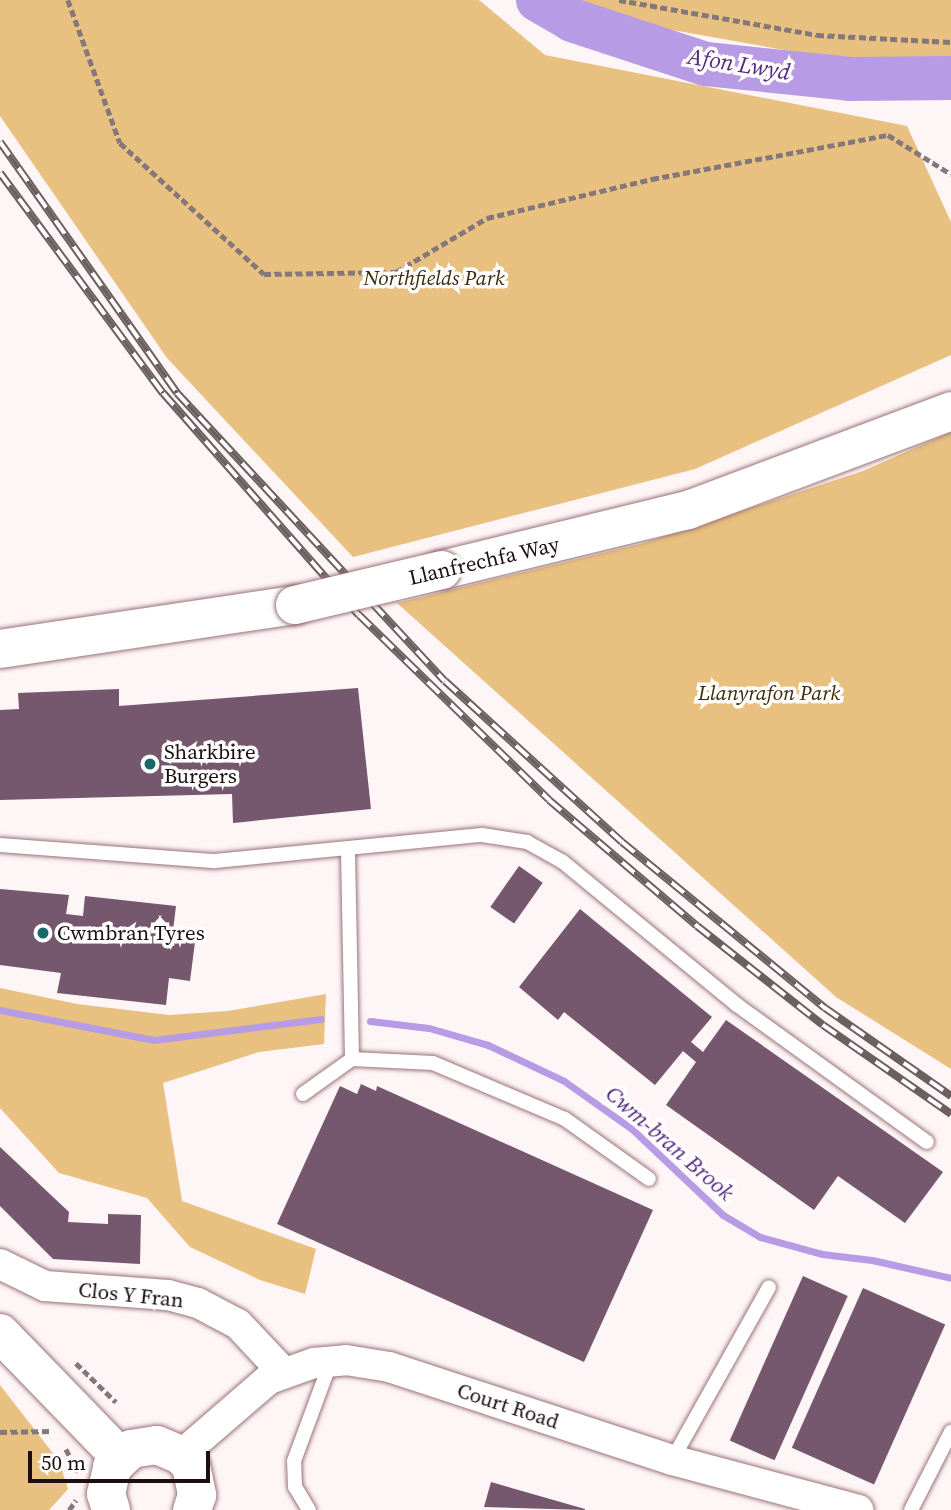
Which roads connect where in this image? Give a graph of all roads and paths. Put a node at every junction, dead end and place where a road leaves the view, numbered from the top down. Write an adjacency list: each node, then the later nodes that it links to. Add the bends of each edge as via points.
1 (68, 0): 4 (path, via 120,143 264,274 396,272 487,218 652,179 888,135)
2 (619, 0): 3 (path, via 817,35)
3 (951, 41)
4 (951, 174)
5 (951, 411): 6 (street, Llanfrechfa Way, bridge, via 688,510 295,605)
6 (0, 649)
7 (0, 845): 8 (lane, via 173,861)
8 (348, 850): 9 (lane); 11 (lane, via 482,835 517,839 546,851 737,1005)
9 (352, 1059): 10 (lane); 12 (lane, via 433,1063 515,1095 565,1119)
10 (303, 1094)
11 (927, 1142)
12 (649, 1179)
13 (0, 1264): 17 (street, Clos Y Fran, via 44,1286 169,1295 198,1303 238,1324)
14 (769, 1287): 24 (lane)
15 (0, 1333): 23 (street)
16 (331, 1360): 17 (street, Court Road); 24 (street, Court Road, via 389,1367); 29 (lane, via 294,1461 295,1487)
17 (283, 1372): 22 (street, Court Road, via 250,1392)
18 (45, 1421): 19 (path)
19 (54, 1431): 20 (path); 25 (path, via 79,1472)
20 (0, 1432)
21 (951, 1432): 31 (lane)
22 (181, 1455): 23 (street, via 170,1448 144,1445); 28 (street, via 196,1480)
23 (120, 1457): 26 (street)
24 (672, 1460): 30 (street, Court Road)
25 (79, 1483)
26 (95, 1502): 27 (path)
27 (69, 1510)
28 (192, 1510)
29 (309, 1510)
30 (858, 1510)
31 (911, 1510)

